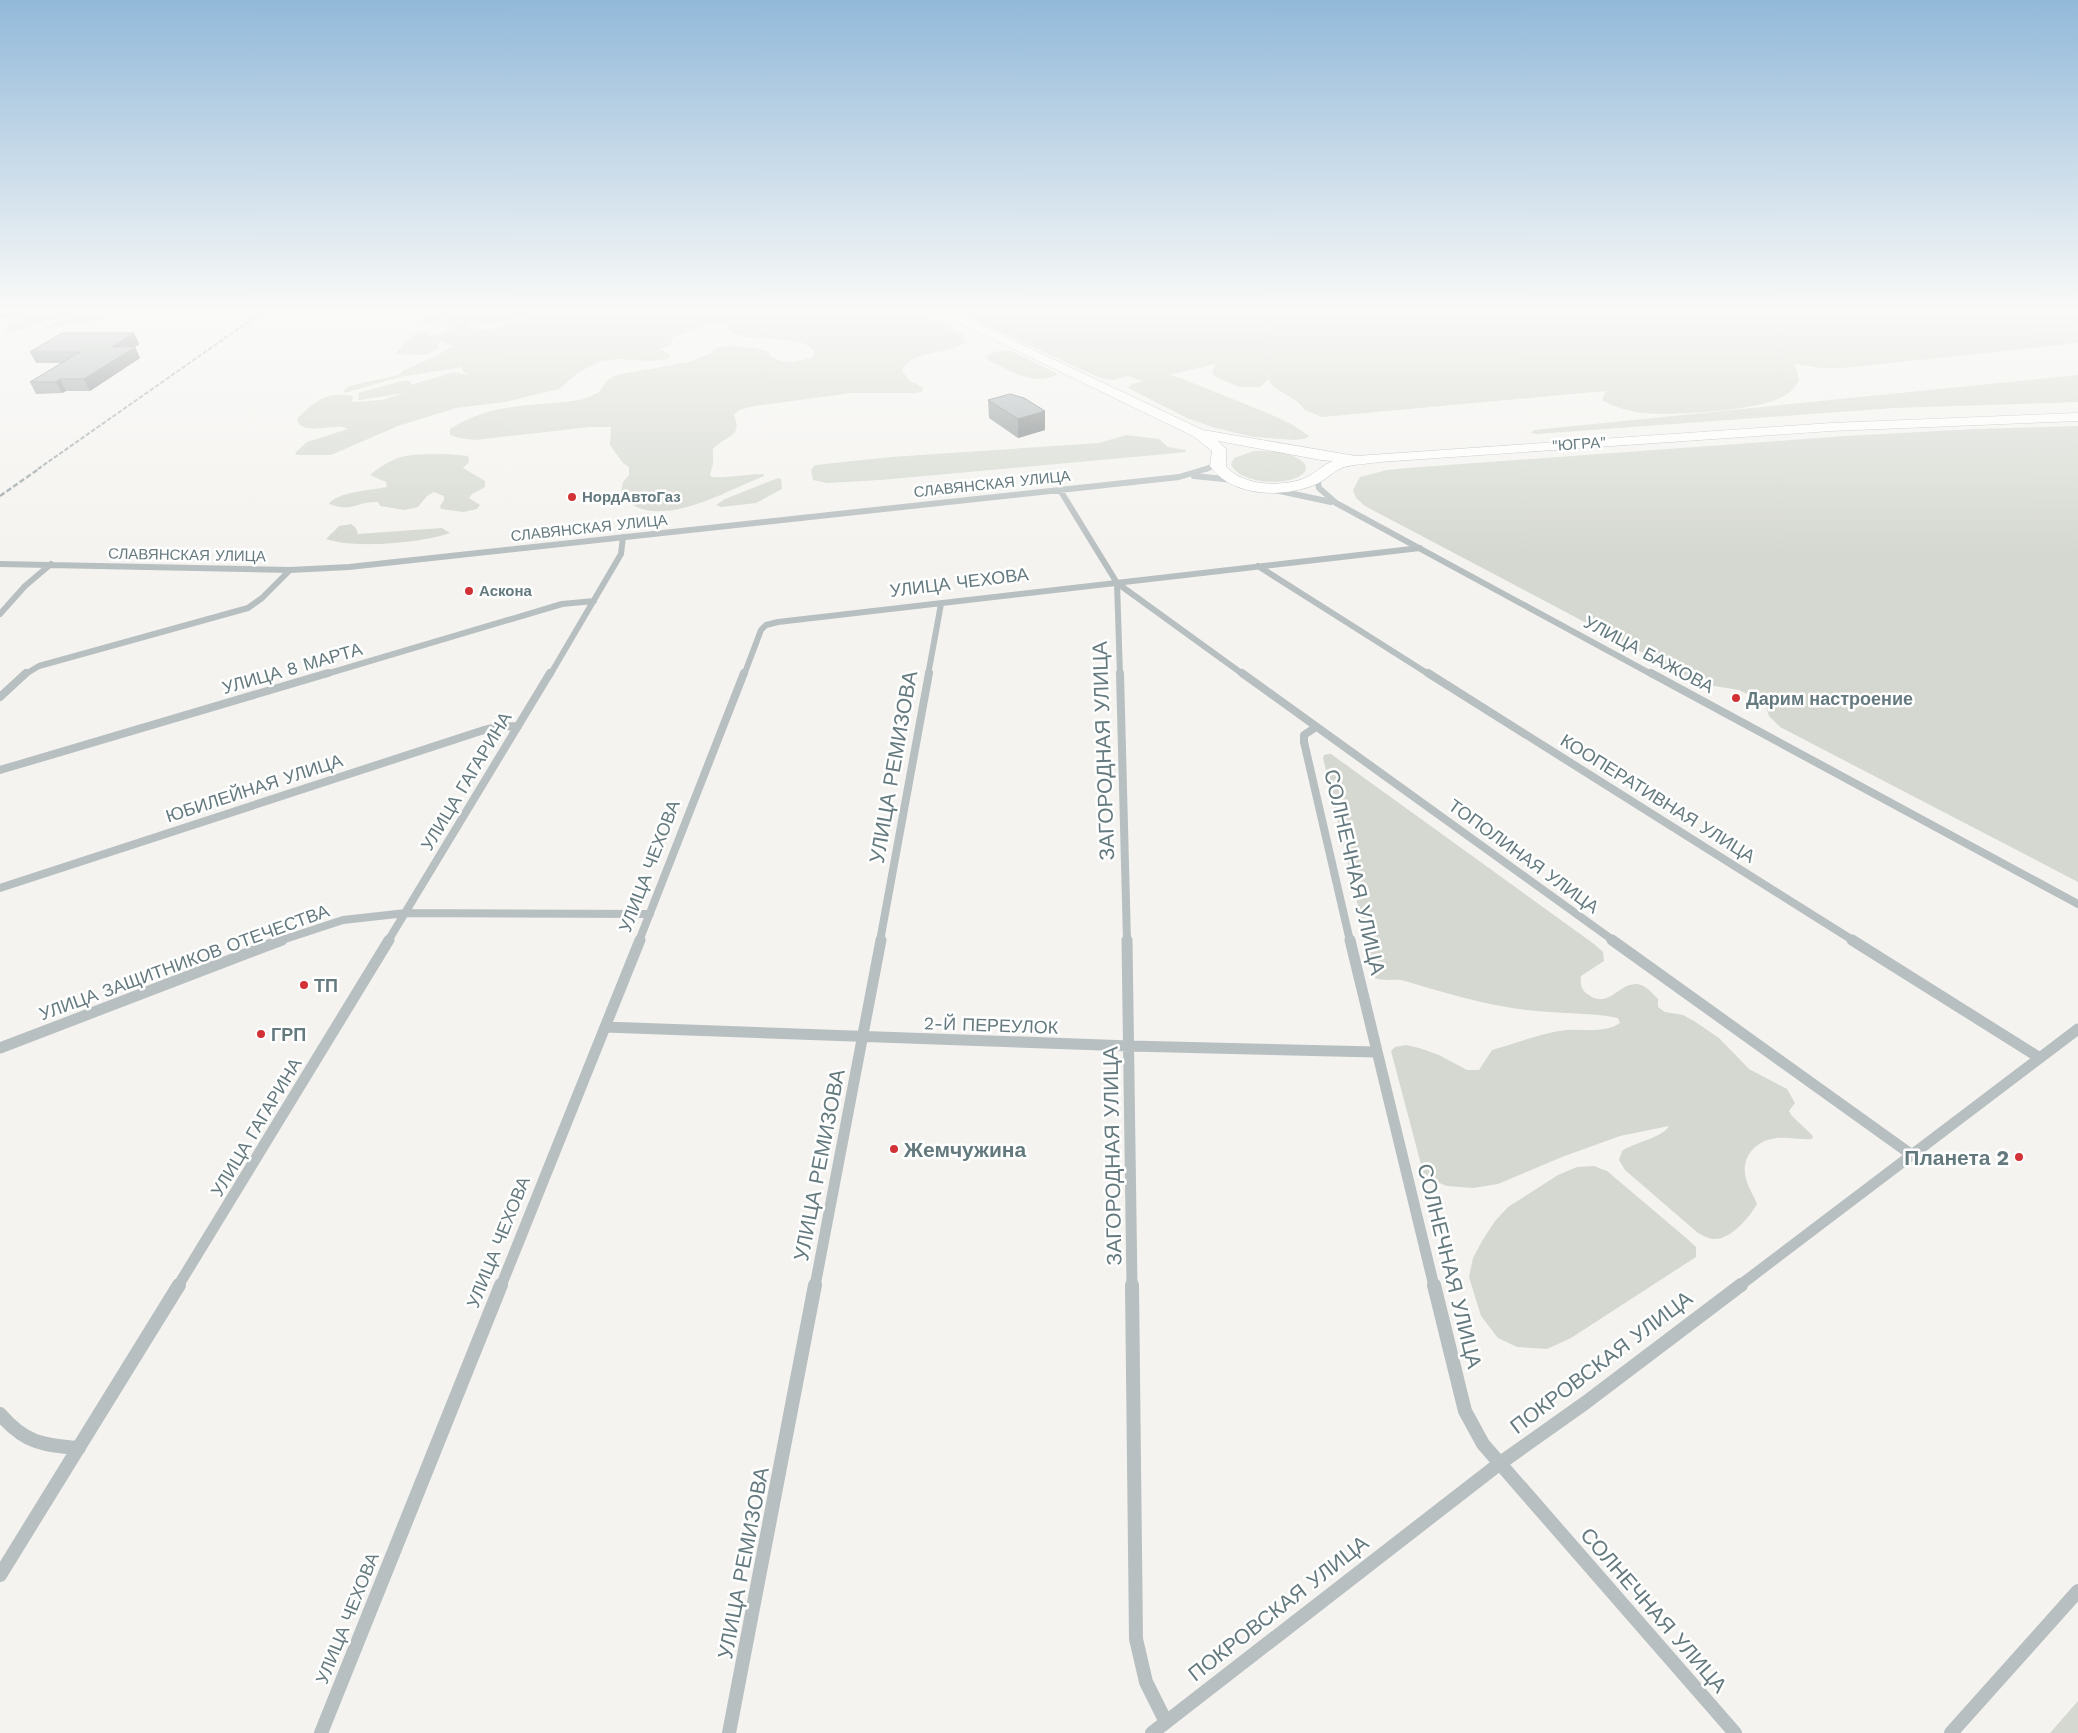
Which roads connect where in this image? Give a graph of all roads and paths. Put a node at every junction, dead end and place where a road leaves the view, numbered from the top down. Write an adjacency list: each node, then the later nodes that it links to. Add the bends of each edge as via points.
1 (1109, 391): 3 (highway)
2 (2078, 417): 6 (highway, "ЮГРА", via 1858,426)
3 (1198, 433): 4 (highway); 7 (highway, via 1218,448)
4 (1268, 446): 5 (highway); 7 (highway, via 1237,449)
5 (1290, 449): 6 (highway, via 1332,457); 8 (highway, via 1315,460 1320,467)
6 (1379, 458): 8 (highway, via 1340,464)
7 (1219, 460): 9 (street, via 1206,470); 10 (highway, via 1222,472)
8 (1318, 475): 10 (highway, via 1307,483 1291,487 1271,488); 12 (street, via 1319,488)
9 (1179, 476): 10 (street); 11 (street, СЛАВЯНСКАЯ УЛИЦА)
10 (1245, 483): 12 (street)
11 (1060, 490): 13 (street, СЛАВЯНСКАЯ УЛИЦА); 19 (street)
12 (1336, 503): 14 (street, УЛИЦА БАЖОВА)
13 (623, 537): 18 (street, СЛАВЯНСКАЯ УЛИЦА, via 349,567); 20 (street, УЛИЦА ГАГАРИНА, via 621,554)
14 (1420, 548): 17 (street, УЛИЦА ЧЕХОВА); 28 (street, УЛИЦА БАЖОВА)
15 (0, 564): 16 (street, СЛАВЯНСКАЯ УЛИЦА)
16 (51, 564): 18 (street, СЛАВЯНСКАЯ УЛИЦА); 22 (street)
17 (1258, 566): 19 (street, УЛИЦА ЧЕХОВА); 37 (street, КООПЕРАТИВНАЯ УЛИЦА)
18 (290, 570): 23 (street, via 248,608 39,666 27,672)
19 (1117, 583): 21 (street, УЛИЦА ЧЕХОВА); 25 (street, ТОПОЛИНАЯ УЛИЦА); 34 (street, ЗАГОРОДНАЯ УЛИЦА)
20 (594, 601): 24 (street, УЛИЦА ГАГАРИНА); 26 (street, УЛИЦА 8 МАРТА, via 562,604)
21 (942, 604): 30 (street, УЛИЦА ЧЕХОВА, via 778,622 761,630); 33 (street, УЛИЦА РЕМИЗОВА)
22 (0, 614)
23 (0, 697)
24 (518, 726): 27 (street, ЮБИЛЕЙНАЯ УЛИЦА, via 484,730); 29 (street, УЛИЦА ГАГАРИНА)
25 (1316, 727): 36 (street, СОЛНЕЧНАЯ УЛИЦА, via 1304,735 1304,742); 38 (street, ТОПОЛИНАЯ УЛИЦА)
26 (0, 770)
27 (0, 888)
28 (2078, 904)
29 (406, 913): 30 (street, УЛИЦА ЗАЩИТНИКОВ ОТЕЧЕСТВА); 35 (street, УЛИЦА ЗАЩИТНИКОВ ОТЕЧЕСТВА, via 343,920 302,932); 40 (street, УЛИЦА ГАГАРИНА)
30 (650, 914): 31 (street, УЛИЦА ЧЕХОВА)
31 (605, 1027): 33 (street, 2-Й ПЕРЕУЛОК); 45 (street, УЛИЦА ЧЕХОВА)
32 (2078, 1029): 37 (street, ПОКРОВСКАЯ УЛИЦА)
33 (863, 1037): 34 (street, 2-Й ПЕРЕУЛОК); 46 (street, УЛИЦА РЕМИЗОВА)
34 (1130, 1046): 36 (street, 2-Й ПЕРЕУЛОК); 44 (street, ЗАГОРОДНАЯ УЛИЦА, via 1136,1638 1149,1694)
35 (0, 1048)
36 (1376, 1052): 41 (street, СОЛНЕЧНАЯ УЛИЦА, via 1466,1411 1483,1444)
37 (2040, 1058): 38 (street, ПОКРОВСКАЯ УЛИЦА)
38 (1912, 1155): 41 (street, ПОКРОВСКАЯ УЛИЦА)
39 (0, 1414): 40 (street, via 14,1431 37,1444)
40 (79, 1448): 42 (street, УЛИЦА ГАГАРИНА)
41 (1499, 1464): 44 (street, ПОКРОВСКАЯ УЛИЦА); 48 (street, СОЛНЕЧНАЯ УЛИЦА)
42 (0, 1575)
43 (2078, 1591): 49 (street)
44 (1166, 1722): 47 (street, ПОКРОВСКАЯ УЛИЦА)
45 (321, 1733)
46 (729, 1733)
47 (1152, 1733)
48 (1735, 1733)
49 (1951, 1733)

